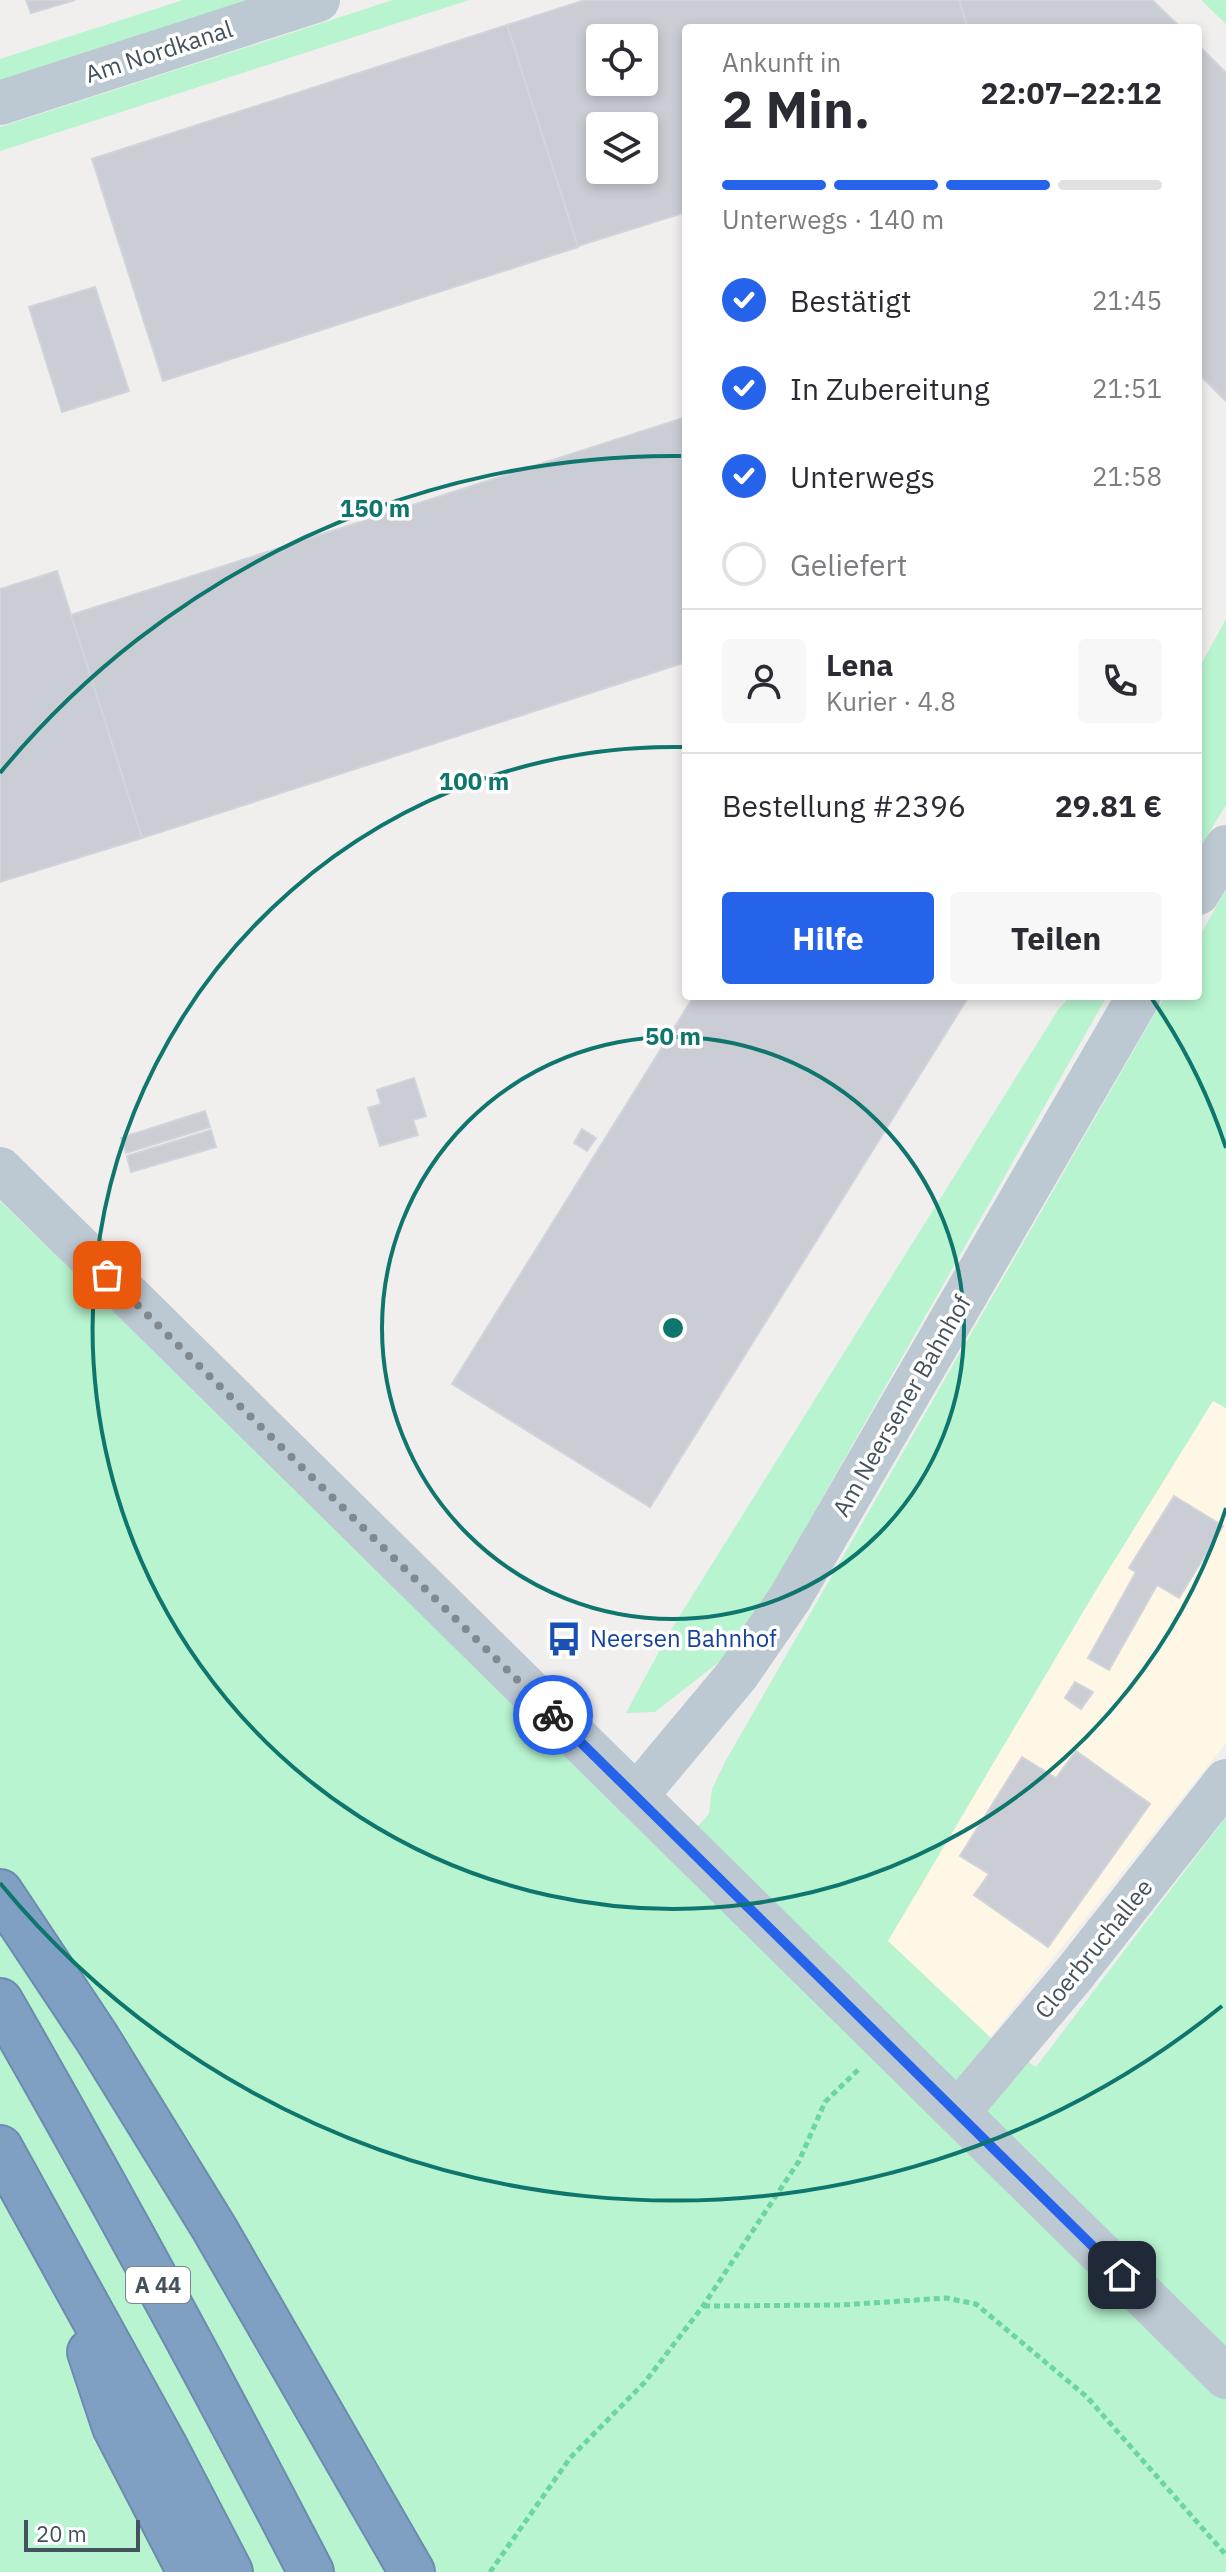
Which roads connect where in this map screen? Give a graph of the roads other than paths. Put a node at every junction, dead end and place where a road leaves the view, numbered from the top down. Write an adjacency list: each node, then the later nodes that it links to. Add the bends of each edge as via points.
1 (318, 0): 2 (street, Am Nordkanal)
2 (0, 103)
3 (1226, 847): 4 (street)
4 (1202, 886)
5 (1137, 1000): 8 (street, Am Neersener Bahnhof, via 790,1598 737,1675)
6 (0, 1169): 8 (street)
7 (1226, 1781): 11 (street, Cloerbruchallee)
8 (636, 1796): 11 (street)
9 (0, 1892): 15 (highway, via 214,2228)
10 (0, 2001): 18 (highway, A 44, via 77,2134)
11 (958, 2112): 14 (street)
12 (0, 2148): 13 (highway, A 44)
13 (57, 2251): 16 (highway, via 115,2427); 17 (highway, A 44)
14 (1226, 2377)
15 (409, 2566)
16 (190, 2572)
17 (230, 2572)
18 (311, 2572)

